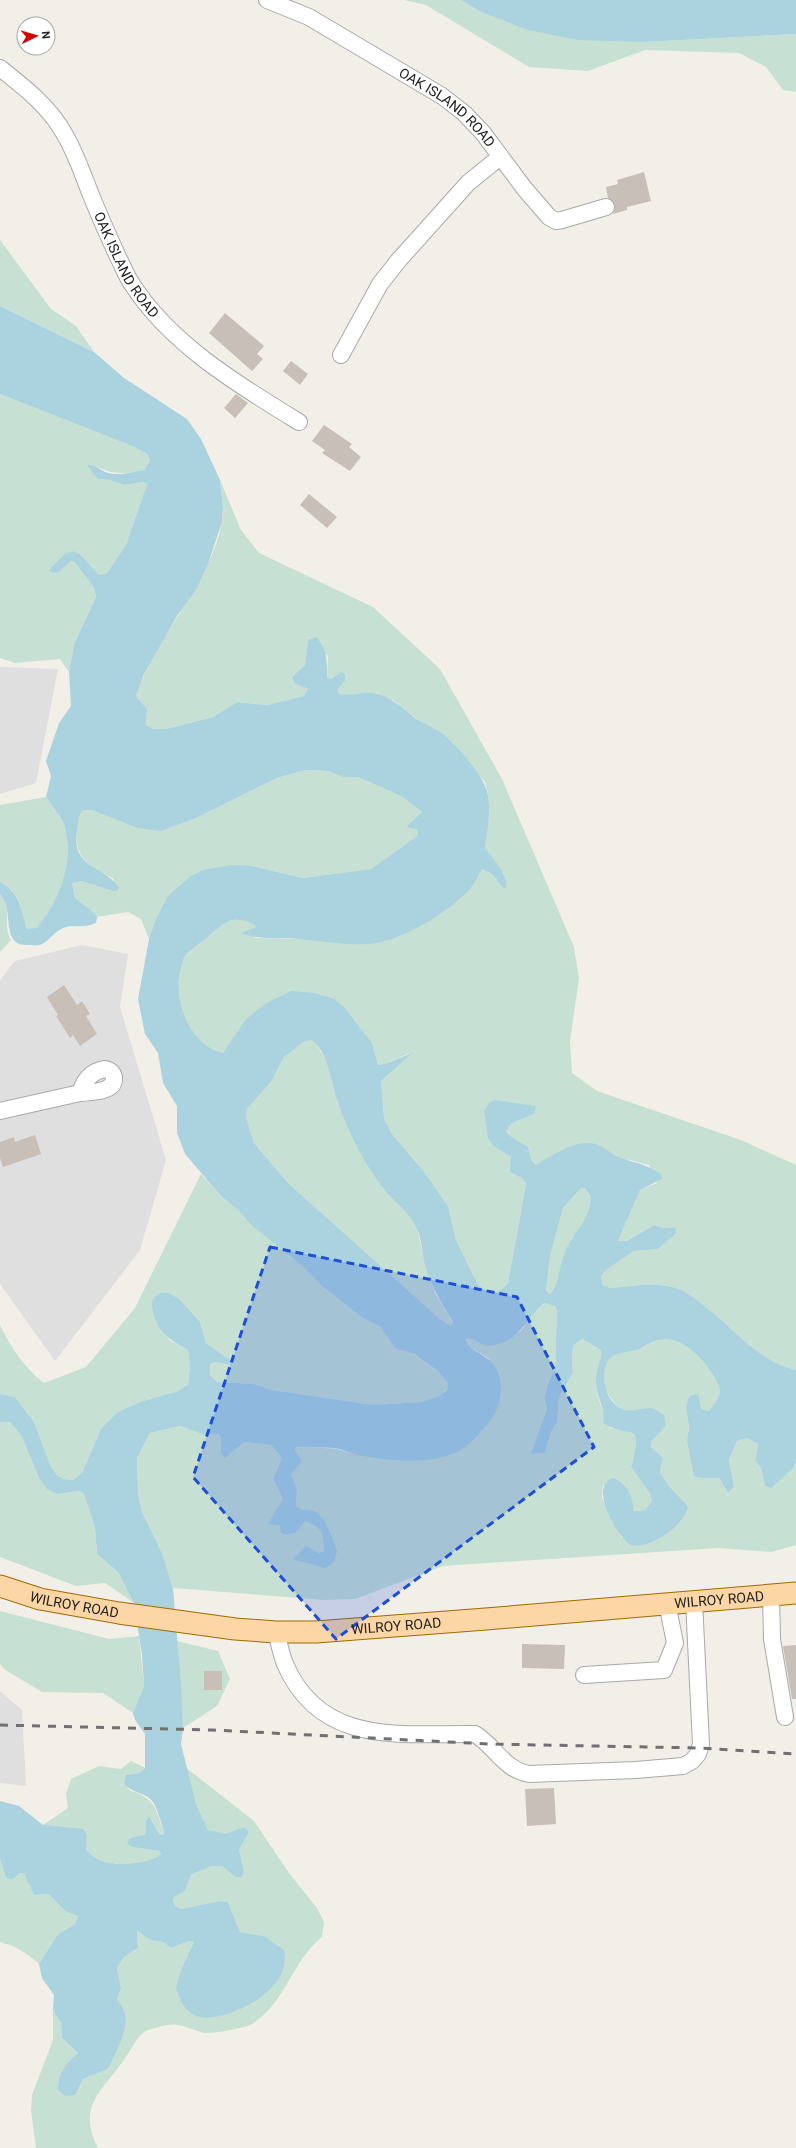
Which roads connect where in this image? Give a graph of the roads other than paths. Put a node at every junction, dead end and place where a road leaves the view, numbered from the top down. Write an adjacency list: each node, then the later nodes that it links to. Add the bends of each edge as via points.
1 (266, 0): 3 (street, OAK ISLAND ROAD, via 309,17 442,96 469,118)
2 (0, 68): 6 (street, OAK ISLAND ROAD, via 51,114 65,134 131,284 148,307 189,346 247,390)
3 (500, 157): 4 (street, OAK ISLAND ROAD, via 549,217 562,220); 5 (street, via 468,183 398,261 380,284)
4 (606, 207)
5 (341, 355)
6 (299, 422)
7 (80, 1093): 8 (street)
8 (0, 1111)
9 (0, 1586): 14 (main road, WILROY ROAD, via 40,1599 119,1613)
10 (796, 1592): 11 (main road, WILROY ROAD)
11 (771, 1595): 12 (main road, WILROY ROAD); 16 (street, via 772,1638)
12 (694, 1601): 13 (main road, WILROY ROAD); 14 (street, via 701,1744 698,1754 683,1766 636,1770 529,1774 517,1772 506,1764 487,1741 475,1734 385,1733 347,1726 311,1702 295,1682 285,1664)
13 (667, 1603): 14 (main road, WILROY ROAD, via 331,1630); 15 (street, via 675,1643 664,1670)
14 (276, 1632)
15 (584, 1676)
16 (785, 1717)

